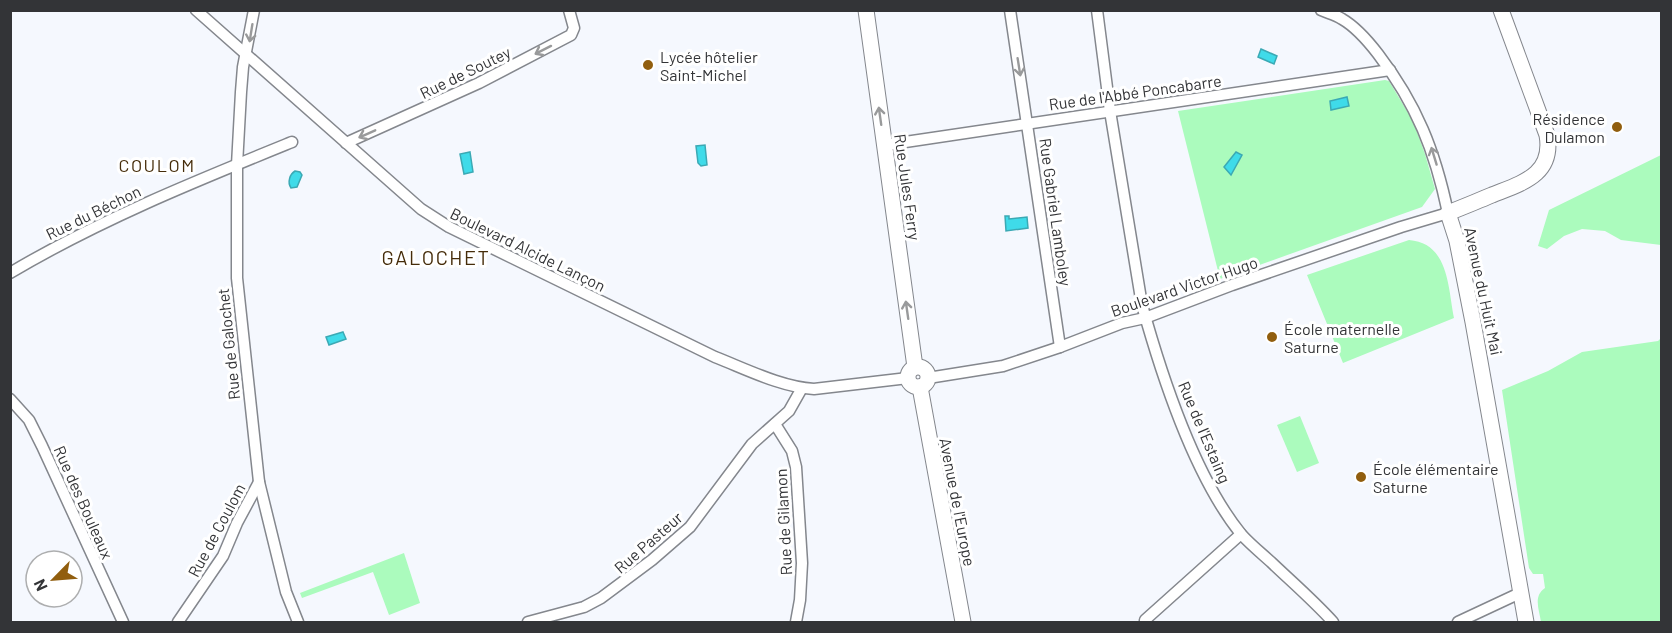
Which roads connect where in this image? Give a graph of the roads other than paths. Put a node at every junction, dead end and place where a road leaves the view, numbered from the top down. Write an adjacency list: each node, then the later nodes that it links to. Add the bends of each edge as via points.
1 (196, 10): 9 (street, Boulevard Alcide Lançon)
2 (254, 10): 9 (street, Rue de Galochet, one-way to 9)
3 (569, 10): 14 (street, Rue de Soutey, one-way to 14, via 574,28 571,35 479,83)
4 (866, 10): 15 (main road, Rue Jules Ferry, one-way to 4)
5 (1010, 10): 12 (street, Rue Gabriel Lamboley, one-way to 12)
6 (1097, 10): 11 (street, Rue de l'Estaing)
7 (1321, 10): 10 (street, Avenue du Huit Mai, via 1344,20 1367,40)
8 (1501, 10): 17 (main road, via 1547,135 1547,157 1538,172 1522,183)
9 (247, 56): 14 (street, Boulevard Alcide Lançon); 16 (street, Rue de Galochet)
10 (1390, 70): 11 (street, Rue de l'Abbé Poncabarre); 17 (street, Avenue du Huit Mai, one-way to 10, via 1423,127)
11 (1110, 111): 12 (street, Rue de l'Abbé Poncabarre); 19 (street, Rue de l'Estaing)
12 (1028, 124): 15 (street, Rue de l'Abbé Poncabarre); 20 (street, Rue Gabriel Lamboley)
13 (292, 142): 16 (street, Rue du Béchon)
14 (346, 143): 22 (street, Boulevard Alcide Lançon, via 421,210 449,227 715,357)
15 (885, 145): 21 (main road, Rue Jules Ferry, one-way to 15)
16 (237, 165): 18 (street, Rue du Béchon, via 84,232); 25 (street, Rue de Galochet, via 237,278)
17 (1448, 213): 19 (street, Boulevard Victor Hugo); 27 (main road, Avenue du Huit Mai, via 1473,322)
18 (10, 273)
19 (1145, 318): 20 (street, Boulevard Victor Hugo); 26 (street, Rue de l'Estaing, via 1203,472)
20 (1060, 347): 21 (street, Boulevard Victor Hugo, via 1003,366)
21 (918, 378): 22 (street, Boulevard Alcide Lançon); 33 (main road, Avenue de l'Europe)
22 (802, 388): 24 (street, Rue Pasteur, via 789,411)
23 (10, 399): 28 (street, Rue des Bouleaux, via 29,420)
24 (775, 424): 31 (street, Rue Pasteur, via 752,444 690,527 652,560 601,598 562,614); 32 (street, Rue de Gilamon, via 792,451 796,467 802,563)
25 (259, 482): 29 (street, Rue de Coulom, via 223,556); 30 (street, Rue de Galochet, via 286,592)
26 (1241, 534): 34 (street); 35 (street, Rue de l'Estaing)
27 (1520, 592): 36 (street); 37 (main road, Avenue du Huit Mai)
28 (123, 622)
29 (178, 622)
30 (298, 622)
31 (528, 622)
32 (796, 622)
33 (963, 622)
34 (1145, 622)
35 (1333, 622)
36 (1458, 622)
37 (1526, 622)

